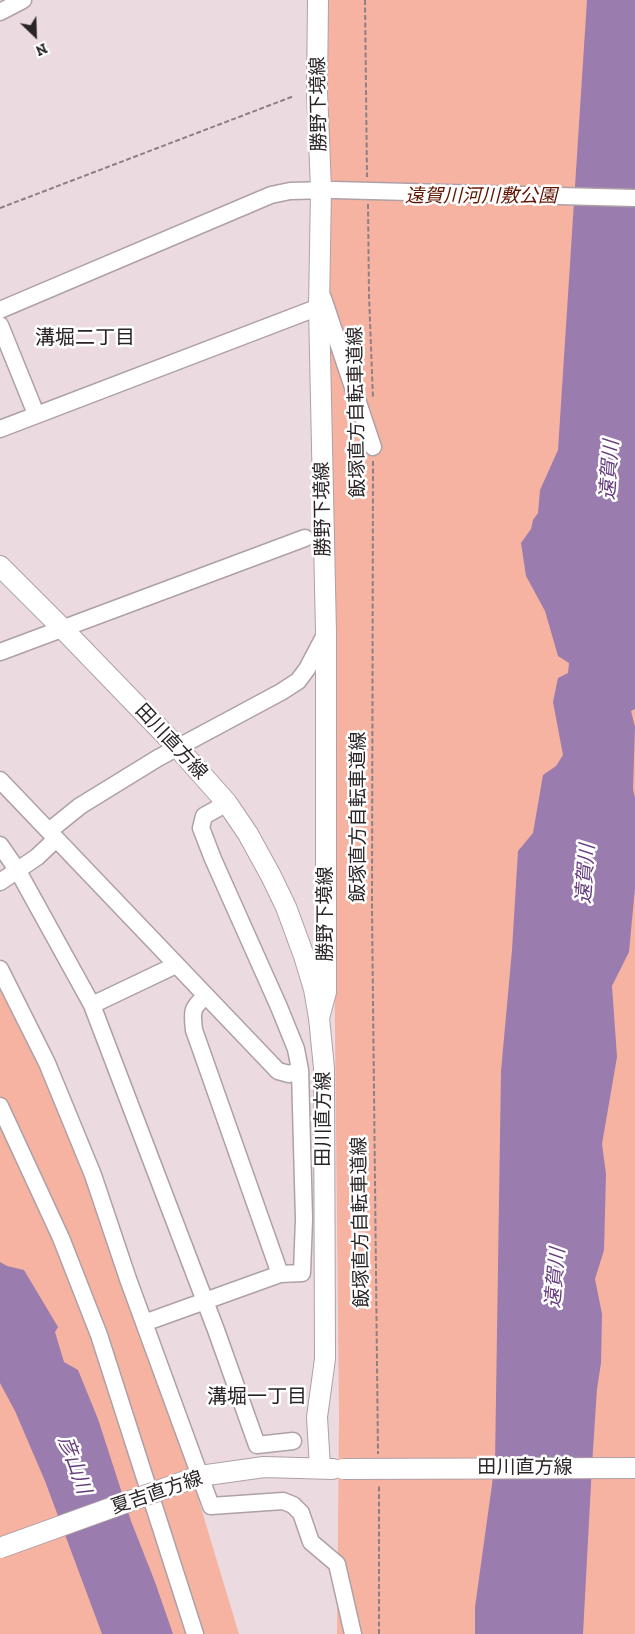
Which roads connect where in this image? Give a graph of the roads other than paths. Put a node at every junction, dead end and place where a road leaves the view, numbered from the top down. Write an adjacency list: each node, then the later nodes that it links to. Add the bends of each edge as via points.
1 (24, 0): 3 (street)
2 (317, 0): 4 (main road, 勝野下境線, via 317,91)
3 (0, 12)
4 (328, 190): 5 (street, bridge); 6 (main road, 勝野下境線); 7 (street, via 290,191 255,201)
5 (635, 198)
6 (319, 298): 9 (street); 11 (street); 15 (main road, 勝野下境線)
7 (0, 310)
8 (0, 325): 9 (street)
9 (36, 414): 10 (street)
10 (0, 428)
11 (373, 447)
12 (305, 538): 14 (street)
13 (0, 566): 14 (main road, 田川直方線)
14 (63, 629): 16 (street); 17 (main road, 田川直方線)
15 (326, 633): 17 (street, via 298,680); 28 (main road, 勝野下境線, via 326,992)
16 (0, 652)
17 (178, 748): 19 (main road, 田川直方線); 20 (street, via 80,806)
18 (0, 780): 20 (street)
19 (227, 803): 28 (main road, 田川直方線, via 248,834 286,907 307,964); 29 (street, via 204,816 201,828 279,1007 296,1049)
20 (52, 835): 22 (street, via 37,857); 24 (street)
21 (0, 845): 22 (street)
22 (18, 871): 23 (street); 27 (street)
23 (0, 882)
24 (176, 965): 26 (street); 27 (street)
25 (0, 969): 33 (street, via 46,1063 90,1166)
26 (206, 996): 29 (street, via 278,1071 289,1074); 31 (street, via 194,1006 194,1030)
27 (92, 1005): 32 (street)
28 (319, 1018): 35 (main road, 田川直方線, via 324,1068 325,1349 317,1417)
29 (300, 1070): 31 (street, via 304,1220 302,1273)
30 (0, 1106): 39 (street, via 61,1238 98,1335)
31 (280, 1274): 32 (street)
32 (205, 1301): 33 (street); 34 (street, via 257,1445)
33 (144, 1323): 37 (street)
34 (293, 1440)
35 (320, 1468): 36 (main road, 田川直方線, bridge); 37 (main road, 夏吉直方線, via 264,1468)
36 (635, 1468)
37 (195, 1478): 38 (main road, 夏吉直方線, bridge); 40 (street, via 211,1506 283,1501 293,1505 301,1513 311,1542 337,1564)
38 (0, 1548)
39 (195, 1634)
40 (353, 1634)

